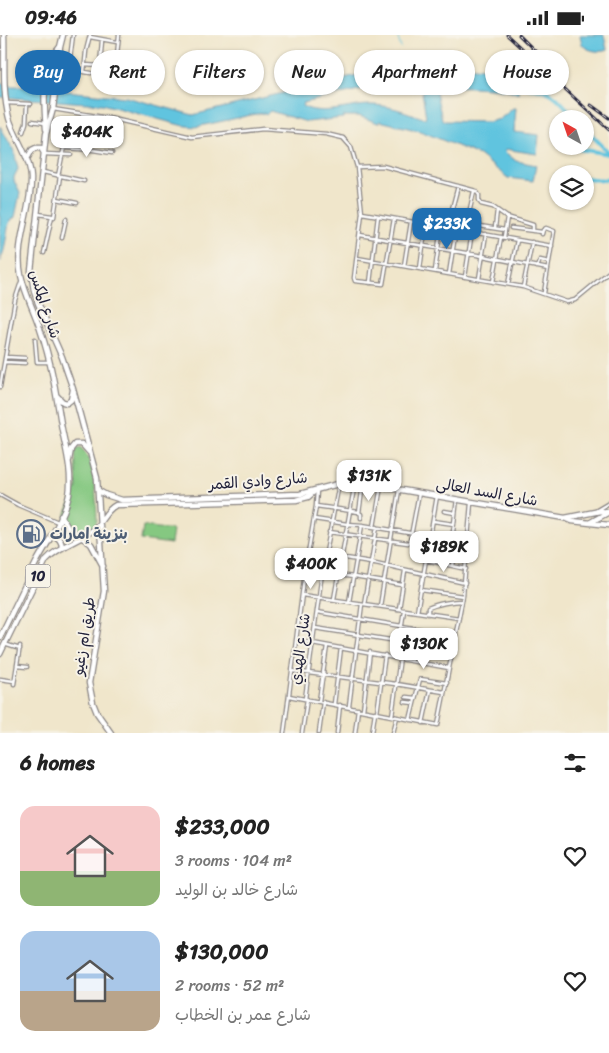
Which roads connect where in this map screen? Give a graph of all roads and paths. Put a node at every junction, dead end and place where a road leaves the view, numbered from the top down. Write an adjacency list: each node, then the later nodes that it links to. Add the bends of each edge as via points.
1 (4, 35): 15 (main road, شارع المكس)
2 (63, 35): 8 (main road, شارع المكس)
3 (73, 35): 13 (street, via 69,67)
4 (119, 35): 7 (street)
5 (90, 36): 6 (street); 11 (street)
6 (102, 39): 7 (street); 9 (street)
7 (117, 42): 10 (street)
8 (60, 47): 18 (main road, شارع المكس); 20 (main road, شارع المكس, via 51,59 46,81)
9 (101, 50)
10 (116, 50)
11 (85, 65): 12 (street); 13 (street)
12 (91, 65)
13 (84, 72): 14 (street)
14 (91, 73)
15 (6, 101): 16 (street); 31 (main road, شارع المكس, via 13,130)
16 (27, 104): 17 (street); 23 (street)
17 (31, 104)
18 (53, 109): 24 (main road, شارع المكس); 32 (street, via 192,137 263,129 340,136 349,144)
19 (32, 121): 20 (street)
20 (45, 123): 24 (main road, شارع المكس)
21 (77, 123): 22 (street); 25 (street, via 68,124); 26 (street)
22 (86, 124)
23 (24, 132)
24 (46, 133): 27 (main road, شارع المكس)
25 (64, 148): 26 (street); 29 (street)
26 (74, 148): 28 (street)
27 (44, 153): 29 (street); 31 (main road, via 36,147); 33 (main road, شارع المكس)
28 (112, 153)
29 (62, 155): 30 (street); 34 (street)
30 (72, 155)
31 (27, 159): 94 (main road, شارع المكس, via 31,180 20,255)
32 (357, 167): 36 (street, via 383,166); 42 (street)
33 (42, 172): 34 (street); 41 (main road, شارع المكس)
34 (59, 176): 35 (street); 38 (street)
35 (84, 181)
36 (458, 186): 37 (street); 54 (street)
37 (474, 191): 40 (street, via 478,193 481,204); 51 (street)
38 (57, 199): 39 (street); 44 (street)
39 (77, 203)
40 (497, 210): 45 (street); 55 (street)
41 (36, 213): 44 (street); 107 (main road, شارع المكس, via 32,284)
42 (362, 213): 43 (street); 63 (street)
43 (378, 216): 47 (street); 64 (street)
44 (53, 217): 75 (street)
45 (507, 217): 49 (street); 58 (street)
46 (66, 219): 66 (street)
47 (394, 219): 48 (street); 67 (street)
48 (411, 222): 50 (street); 70 (street)
49 (523, 222): 57 (street); 60 (street, via 533,225)
50 (426, 224): 52 (street); 71 (street)
51 (467, 224): 55 (street); 59 (street)
52 (440, 227): 54 (street); 73 (street)
53 (511, 227): 57 (street)
54 (447, 228): 56 (street)
55 (495, 228): 58 (street)
56 (456, 229): 59 (street); 74 (street)
57 (522, 229): 60 (street)
58 (505, 230): 65 (street)
59 (466, 231): 61 (street)
60 (532, 231): 72 (street, via 553,230)
61 (472, 232): 62 (street); 76 (street)
62 (486, 234): 65 (street); 77 (street)
63 (360, 235): 64 (street); 78 (street)
64 (376, 237): 67 (street); 80 (street)
65 (502, 237): 68 (street); 79 (street)
66 (62, 238)
67 (390, 240): 70 (street); 83 (street)
68 (517, 240): 69 (street); 81 (street)
69 (532, 242): 72 (street); 84 (street)
70 (408, 243): 71 (street); 85 (street)
71 (423, 245): 73 (street); 87 (street)
72 (552, 246): 82 (street)
73 (438, 248): 74 (street); 89 (street)
74 (453, 251): 76 (street); 91 (street)
75 (44, 253)
76 (468, 253): 77 (street); 92 (street)
77 (483, 256): 79 (street); 93 (street)
78 (356, 257): 80 (street); 96 (street, via 355,281)
79 (497, 259): 81 (street); 95 (street)
80 (373, 260): 83 (street); 96 (street)
81 (512, 262): 84 (street); 97 (street)
82 (549, 262): 86 (street, via 540,260); 88 (street)
83 (387, 263): 85 (street); 96 (street, via 384,284)
84 (527, 265): 86 (street); 98 (street)
85 (404, 266): 87 (street)
86 (537, 267): 88 (street)
87 (420, 269): 89 (street)
88 (548, 269): 99 (street)
89 (435, 271): 91 (street)
90 (609, 272): 99 (street, via 571,301 562,301)
91 (449, 274): 92 (street)
92 (464, 277): 93 (street)
93 (479, 279): 95 (street)
94 (22, 280): 101 (street, via 15,300); 104 (main road, شارع المكس)
95 (493, 282): 97 (street)
96 (370, 283)
97 (508, 284): 98 (street)
98 (523, 287): 99 (street)
99 (544, 293)
100 (35, 339): 104 (street, via 37,361)
101 (6, 357): 102 (street); 103 (street)
102 (25, 358)
103 (5, 362): 105 (street); 106 (street)
104 (49, 362): 108 (main road, شارع المكس)
105 (25, 363)
106 (0, 387)
107 (73, 389): 108 (main road, via 67,403); 109 (main road, شارع المكس)
108 (56, 395): 110 (main road, شارع المكس)
109 (92, 455): 110 (main road, via 82,444 76,444); 117 (main road, شارع المكس)
110 (68, 461): 132 (main road, شارع المكس, via 70,488)
111 (355, 482): 112 (main road, شارع السد العالى); 113 (main road, شارع السد العالى); 126 (street)
112 (363, 483): 114 (main road, شارع السد العالى); 128 (street)
113 (339, 484): 116 (main road, شارع السد العالى); 125 (street, شارع الهدي)
114 (381, 485): 115 (main road, شارع السد العالى); 145 (street)
115 (399, 489): 118 (main road, شارع السد العالى); 146 (street)
116 (317, 490): 117 (main road, شارع وادي القمر, via 296,494 122,500); 124 (street); 135 (main road, شارع وادي القمر, via 296,500 119,504 110,508)
117 (99, 491): 135 (main road, شارع المكس)
118 (419, 493): 120 (main road, شارع السد العالى); 148 (street)
119 (0, 495): 138 (street)
120 (436, 496): 121 (main road, شارع السد العالى); 137 (street)
121 (457, 499): 122 (main road, شارع السد العالى); 130 (street)
122 (471, 501): 134 (main road, شارع السد العالى); 158 (street)
123 (609, 504): 129 (street); 131 (street)
124 (316, 506): 125 (street); 136 (street)
125 (334, 509): 126 (street); 139 (street, شارع الهدي)
126 (349, 511): 128 (street); 141 (street)
127 (444, 511): 130 (street)
128 (359, 512): 133 (street)
129 (594, 512): 131 (main road); 134 (main road)
130 (456, 513): 142 (street)
131 (608, 513): 140 (main road)
132 (61, 516): 138 (main road, شارع المكس); 151 (main road, via 68,528)
133 (361, 518)
134 (565, 518): 140 (main road, شارع السد العالى)
135 (101, 519): 151 (main road, 10, via 95,529); 167 (main road, شارع المكس)
136 (314, 519): 139 (street); 160 (street)
137 (433, 521): 142 (street); 153 (street)
138 (58, 522): 150 (main road, 10)
139 (331, 522): 141 (street); 147 (street, شارع الهدي)
140 (590, 523): 144 (main road, شارع السد العالى)
141 (347, 524): 143 (street); 149 (street)
142 (454, 524): 155 (street)
143 (362, 525): 145 (street); 152 (street)
144 (609, 525)
145 (376, 527): 146 (street); 154 (street)
146 (392, 530): 148 (street); 156 (street)
147 (330, 532): 149 (street); 161 (street, شارع الهدي)
148 (412, 533): 153 (street); 156 (street, via 408,543)
149 (345, 535): 152 (street); 162 (street)
150 (51, 536): 159 (main road, via 62,542); 200 (main road, 10)
151 (81, 537): 159 (main road, 10); 167 (main road, via 91,544)
152 (360, 537): 154 (street); 164 (street)
153 (430, 537): 155 (street); 163 (street)
154 (375, 539): 156 (street); 165 (street)
155 (452, 540): 157 (street)
156 (390, 541): 168 (street)
157 (457, 541): 158 (street); 166 (street)
158 (468, 543): 169 (street)
159 (62, 548): 201 (main road, 10, via 46,560)
160 (308, 552): 161 (street); 170 (street)
161 (325, 555): 162 (street); 172 (street, شارع الهدي)
162 (341, 557): 164 (street); 173 (street)
163 (426, 559): 166 (street); 174 (street)
164 (356, 560): 165 (street); 175 (street)
165 (371, 562): 168 (street); 176 (street)
166 (453, 566): 169 (street)
167 (104, 567): 250 (main road, طريق ام زغيو, via 103,601 89,683 97,713)
168 (386, 567): 171 (street); 177 (street)
169 (466, 569): 178 (street)
170 (305, 571): 172 (street); 181 (street)
171 (405, 571): 174 (street); 179 (street)
172 (322, 573): 173 (street); 184 (street, شارع الهدي)
173 (338, 575): 175 (street); 185 (street)
174 (423, 575): 178 (street); 180 (street)
175 (354, 577): 176 (street); 188 (street)
176 (368, 579): 177 (street); 189 (street)
177 (384, 582): 179 (street); 190 (street)
178 (465, 583): 183 (street)
179 (402, 585): 191 (street)
180 (421, 590): 182 (street); 194 (street)
181 (302, 595): 184 (street); 205 (street)
182 (454, 595): 183 (street); 186 (street)
183 (464, 596): 187 (street)
184 (319, 597): 185 (street); 193 (street, شارع الهدي)
185 (334, 599): 188 (street)
186 (453, 601): 187 (street); 195 (street, via 430,607)
187 (462, 601): 196 (street)
188 (349, 602): 189 (street)
189 (363, 604): 190 (street); 197 (street)
190 (380, 607): 191 (street)
191 (398, 609): 192 (street)
192 (404, 610): 194 (street); 198 (street)
193 (317, 612): 197 (street); 199 (street, شارع الهدي)
194 (417, 612): 195 (street)
195 (428, 613): 196 (street)
196 (459, 618): 203 (street)
197 (360, 619): 198 (street); 202 (street)
198 (402, 626): 203 (street); 206 (street)
199 (315, 628): 202 (street); 207 (street, شارع الهدي)
200 (4, 629): 201 (main road); 204 (main road, 10)
201 (10, 632): 208 (main road, 10)
202 (358, 635): 206 (street); 211 (street)
203 (456, 635): 212 (street)
204 (0, 637)
205 (296, 640): 207 (street); 220 (street)
206 (400, 641): 212 (street); 216 (street)
207 (313, 643): 209 (street); 221 (street, شارع الهدي)
208 (4, 644): 214 (main road, 10); 217 (street, via 20,647)
209 (327, 645): 210 (street); 222 (street)
210 (341, 648): 211 (street); 223 (street)
211 (356, 650): 213 (street); 225 (street)
212 (453, 650): 219 (street)
213 (370, 653): 215 (street); 226 (street)
214 (0, 654)
215 (385, 655): 216 (street); 227 (street)
216 (399, 658): 219 (street); 229 (street)
217 (17, 666): 218 (street); 224 (street, via 14,682)
218 (27, 667)
219 (450, 668): 228 (street)
220 (292, 671): 221 (street); 233 (street)
221 (308, 673): 222 (street); 236 (street, شارع الهدي)
222 (323, 675): 223 (street); 237 (street)
223 (338, 677): 225 (street); 240 (street)
224 (0, 679)
225 (352, 679): 226 (street); 242 (street)
226 (367, 680): 227 (street); 244 (street)
227 (382, 682): 229 (street); 245 (street)
228 (446, 683): 230 (street, via 420,678); 232 (street)
229 (396, 684): 230 (street); 246 (street)
230 (418, 687): 231 (street); 235 (street)
231 (430, 690): 232 (street); 249 (street)
232 (445, 693): 249 (street, via 439,724)
233 (289, 696): 236 (street); 251 (street)
234 (406, 697): 235 (street)
235 (415, 698): 239 (street)
236 (306, 699): 237 (street); 252 (street, شارع الهدي)
237 (321, 702): 240 (street); 253 (street)
238 (405, 702): 239 (street)
239 (414, 703): 248 (street)
240 (334, 704): 241 (street)
241 (340, 705): 242 (street); 254 (street)
242 (349, 707): 243 (street)
243 (358, 709): 244 (street); 255 (street)
244 (363, 710): 245 (street)
245 (376, 712): 246 (street); 256 (street)
246 (392, 716): 247 (street)
247 (397, 717): 248 (street); 257 (street)
248 (410, 720): 249 (street)
249 (423, 723)
250 (111, 733)
251 (285, 733)
252 (302, 733)
253 (319, 733)
254 (337, 733)
255 (355, 733)
256 (372, 733)
257 (393, 733)

